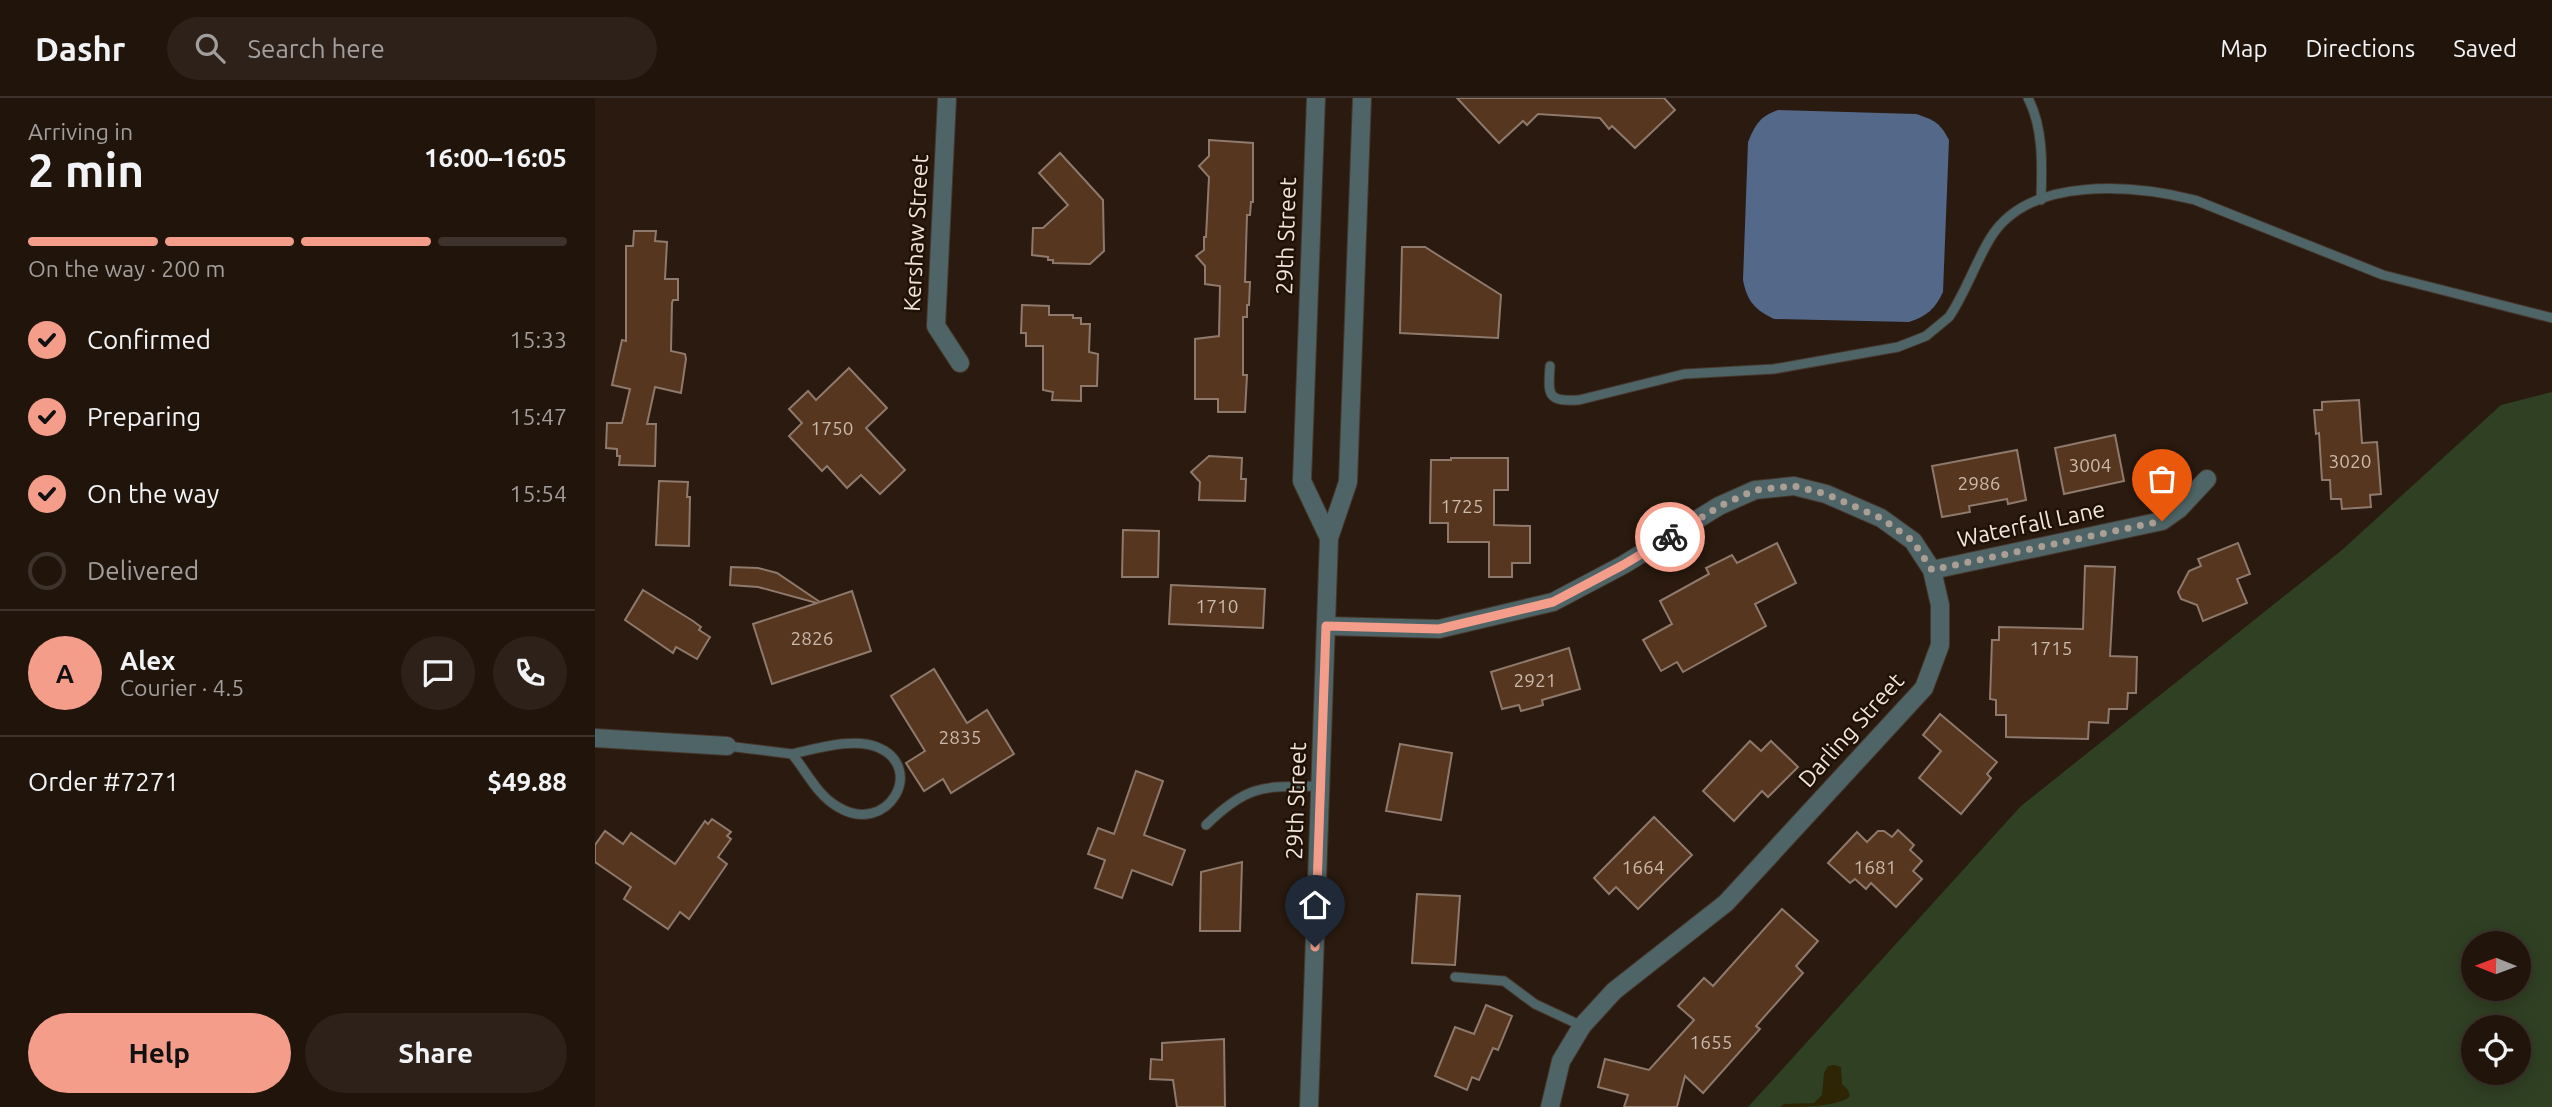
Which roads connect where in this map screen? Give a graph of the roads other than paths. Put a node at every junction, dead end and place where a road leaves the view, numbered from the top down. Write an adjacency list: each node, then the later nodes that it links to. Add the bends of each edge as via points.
1 (947, 98): 7 (street, Kershaw Street, via 936,326)
2 (1315, 98): 10 (street, 29th Street, via 1302,481)
3 (1362, 98): 10 (street, 29th Street, via 1348,482)
4 (2028, 98): 5 (lane, via 2040,143)
5 (2041, 200): 6 (lane, via 2099,188 2171,194 2383,275); 8 (lane, via 2003,222 1949,317 1914,342 1774,369 1684,374 1564,401 1550,394)
6 (2552, 318)
7 (960, 363)
8 (1550, 366)
9 (2207, 479): 11 (street, Waterfall Lane, via 2162,521)
10 (1329, 538): 12 (street, 29th Street)
11 (1932, 570): 12 (street, Darling Street, via 1913,541 1881,518 1826,494 1794,486 1755,490 1720,506 1553,602 1439,629); 19 (street, Darling Street, via 1940,605 1940,645 1924,688 1726,903 1614,991)
12 (1326, 626): 16 (street, 29th Street)
13 (595, 738): 14 (street)
14 (727, 746): 15 (lane)
15 (792, 754): 15 (lane, via 821,794 851,813 881,810 894,800 900,786 891,756 877,747 834,745)
16 (1321, 786): 17 (lane, via 1254,790 1226,805); 20 (street, 29th Street)
17 (1206, 825)
18 (1455, 977): 19 (lane, via 1504,981 1535,1003)
19 (1582, 1026): 21 (street, Darling Street, via 1561,1061)
20 (1309, 1107)
21 (1550, 1107)

